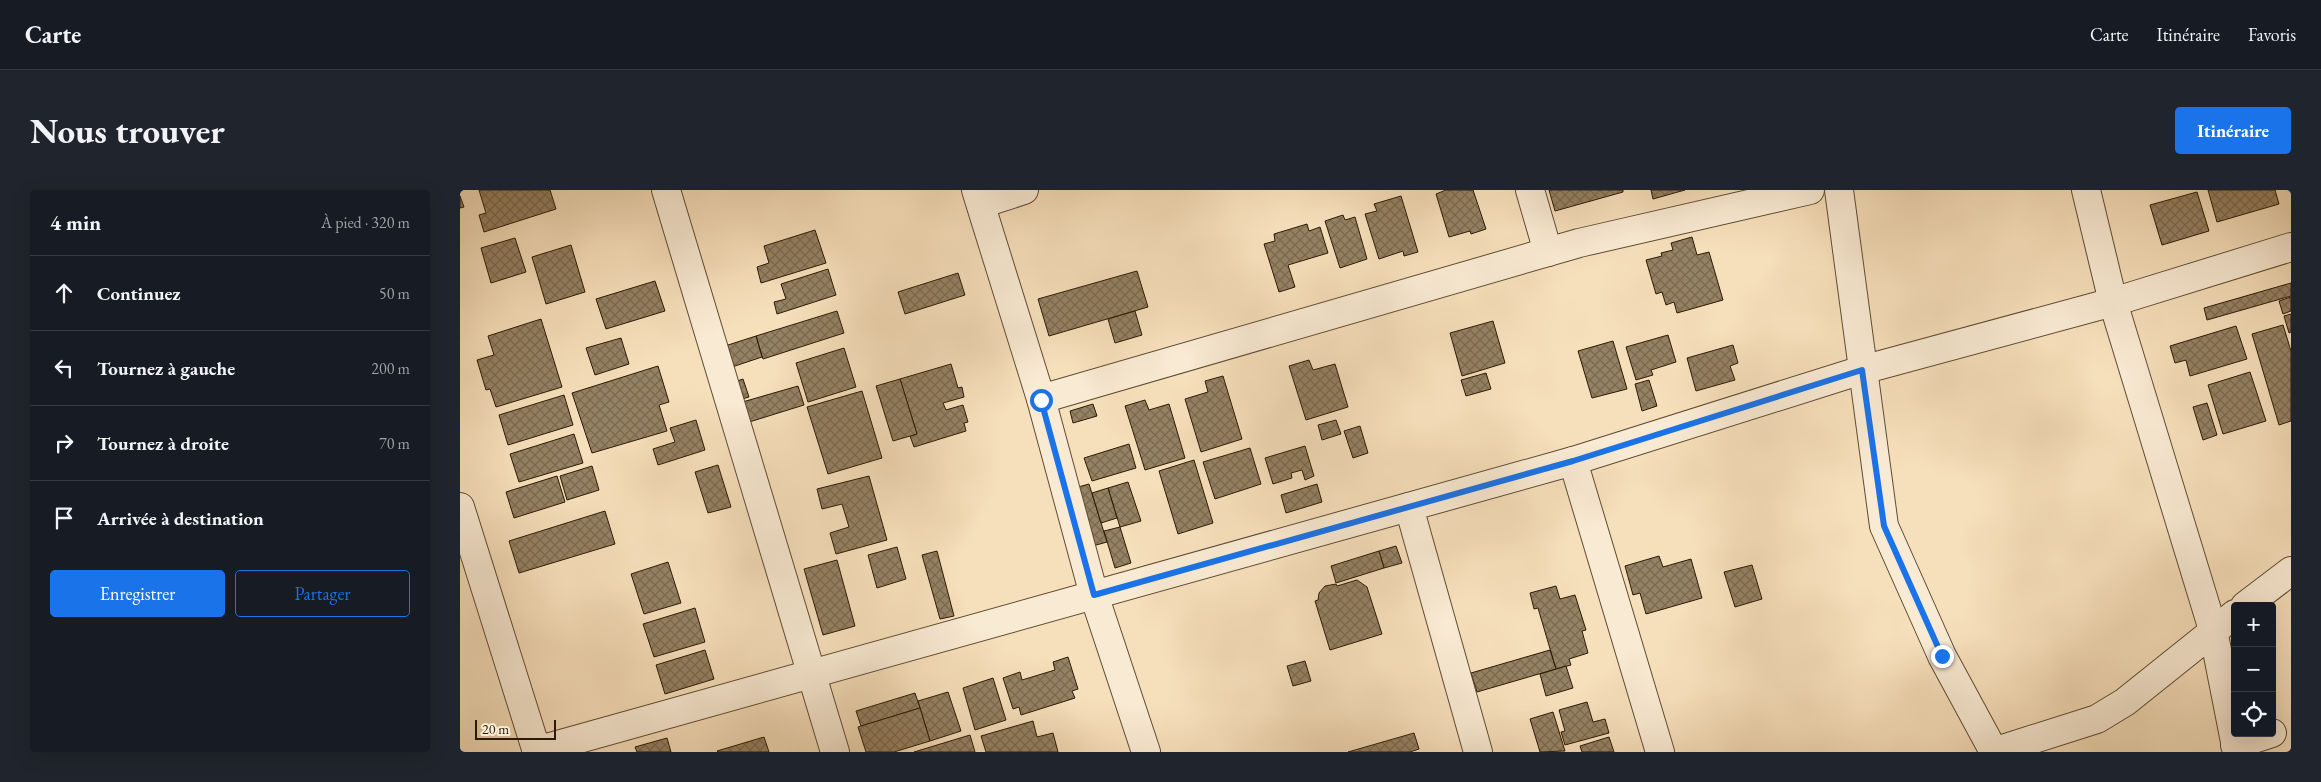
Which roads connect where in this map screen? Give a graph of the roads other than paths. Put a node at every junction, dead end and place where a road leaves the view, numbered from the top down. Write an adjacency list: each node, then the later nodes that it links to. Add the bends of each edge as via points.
1 (666, 190): 21 (street)
2 (1024, 190): 7 (street)
3 (1530, 190): 9 (street)
4 (1810, 190): 9 (street)
5 (1839, 190): 11 (street)
6 (2086, 190): 10 (street)
7 (978, 197): 12 (street)
8 (2291, 247): 10 (street)
9 (1548, 252): 12 (street)
10 (2113, 302): 11 (street); 20 (street)
11 (1862, 370): 13 (street); 31 (street, via 1884,526 1942,656)
12 (1041, 400): 17 (street)
13 (1573, 461): 15 (street); 30 (street)
14 (460, 507): 26 (street)
15 (1409, 507): 17 (street); 29 (street)
16 (2291, 570): 18 (street)
17 (1094, 595): 21 (street); 28 (street)
18 (2250, 602)
19 (2231, 617): 20 (street)
20 (2213, 630): 25 (street); 31 (street, via 2125,702 2097,719)
21 (812, 675): 26 (street); 27 (street)
22 (2291, 727): 23 (street)
23 (2276, 732)
24 (2263, 737): 25 (street)
25 (2236, 749)
26 (537, 751)
27 (835, 752)
28 (1146, 752)
29 (1478, 752)
30 (1660, 752)
31 (1993, 752)

